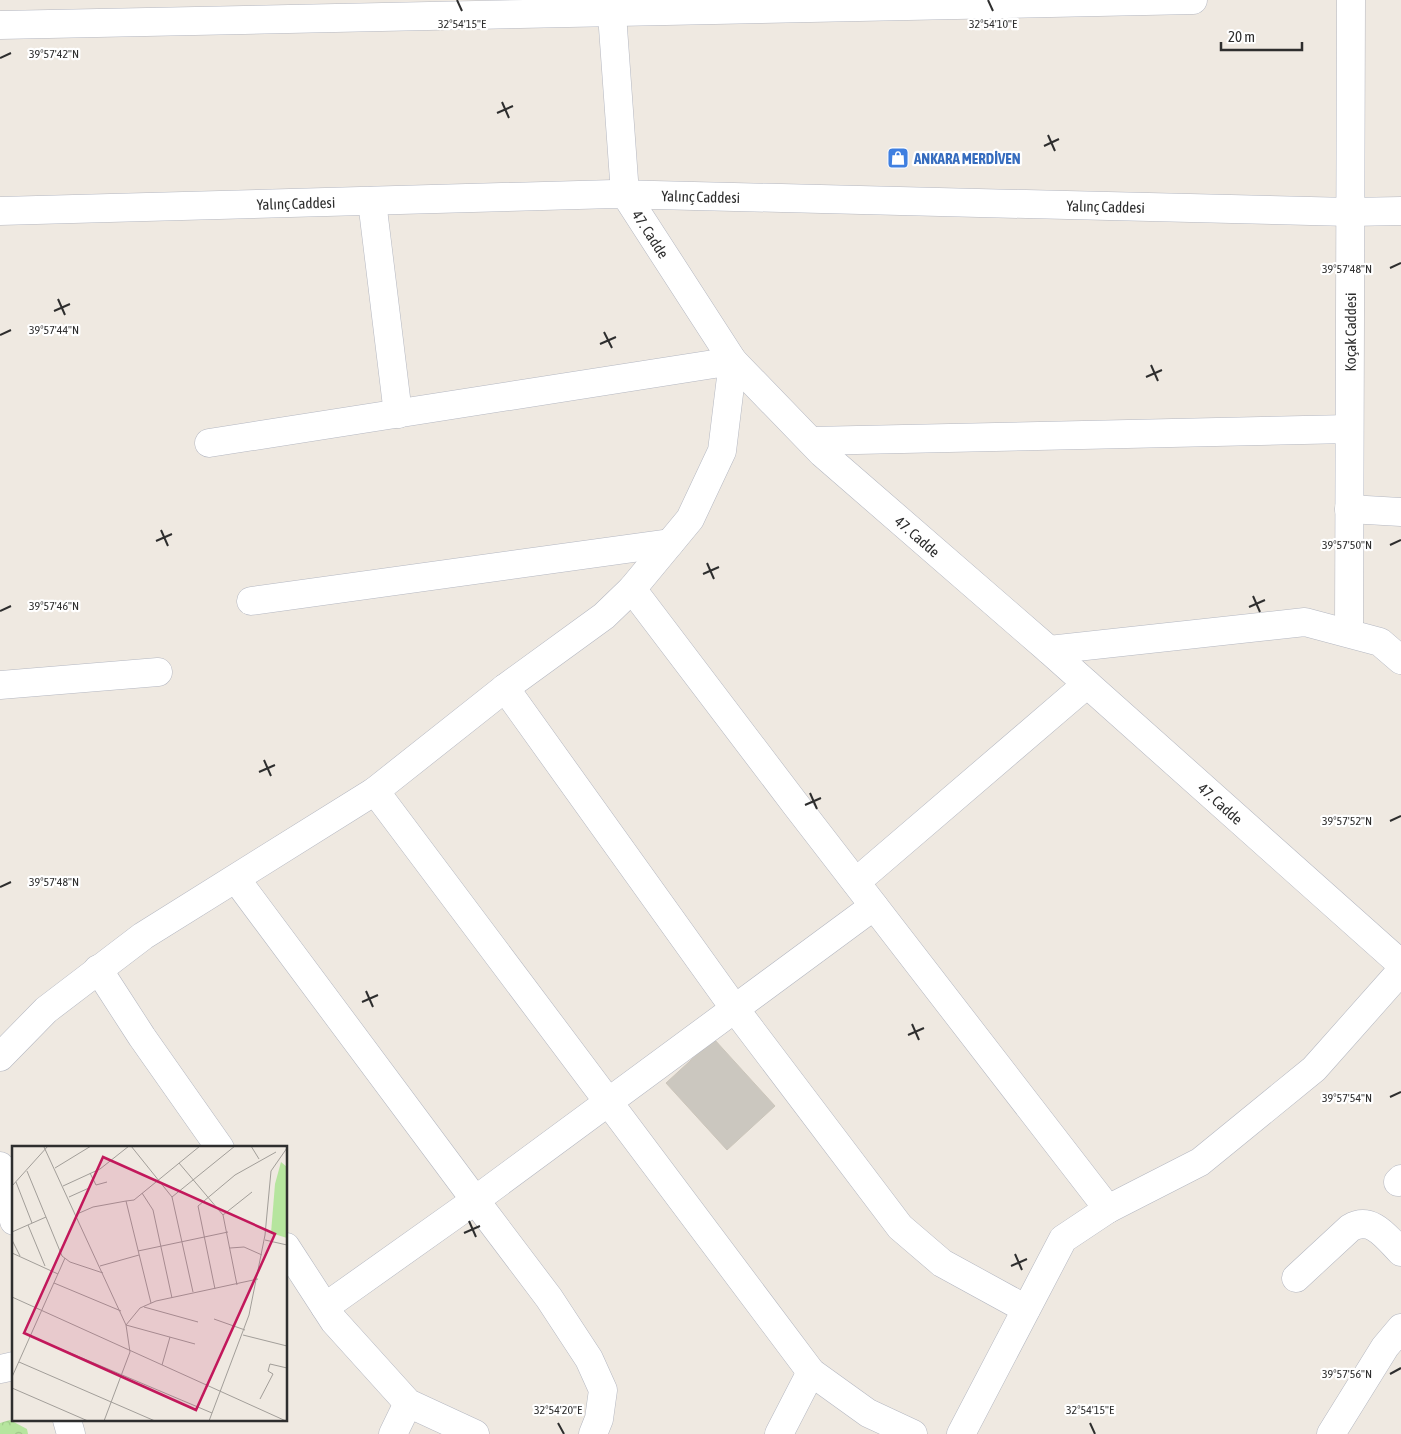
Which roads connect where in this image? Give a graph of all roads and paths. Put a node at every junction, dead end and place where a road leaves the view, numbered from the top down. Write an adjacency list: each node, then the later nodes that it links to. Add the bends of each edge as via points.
1 (1192, 0): 3 (street)
2 (1351, 0): 9 (street, Koçak Caddesi)
3 (612, 6): 4 (street); 5 (street, 47. Cadde)
4 (0, 26)
5 (625, 194): 6 (street, Yalınç Caddesi); 9 (street, Yalınç Caddesi); 10 (street, 47. Cadde)
6 (372, 200): 7 (street, Yalınç Caddesi); 11 (street)
7 (0, 211)
8 (1401, 211): 9 (street, Yalınç Caddesi)
9 (1350, 212): 12 (street, Koçak Caddesi)
10 (734, 361): 11 (street); 13 (street, 47. Cadde); 17 (street, via 722,451 690,519)
11 (398, 414): 14 (street)
12 (1349, 429): 13 (street); 15 (street, Koçak Caddesi)
13 (811, 441): 21 (street, 47. Cadde)
14 (209, 443)
15 (1349, 510): 16 (street); 20 (street, Koçak Caddesi)
16 (1401, 512)
17 (670, 543): 18 (street); 19 (street)
18 (632, 590): 26 (street, via 604,616); 29 (street)
19 (251, 601)
20 (1349, 633): 21 (street, via 1305,622); 22 (street, via 1380,642)
21 (1049, 650): 24 (street, 47. Cadde)
22 (1401, 660)
23 (158, 672): 25 (street)
24 (1087, 684): 29 (street); 31 (street, 47. Cadde)
25 (0, 685)
26 (505, 688): 27 (street); 34 (street)
27 (375, 790): 28 (street); 36 (street)
28 (236, 879): 32 (street, via 143,936); 39 (street)
29 (856, 882): 30 (street)
30 (874, 906): 34 (street); 40 (street)
31 (1401, 964)
32 (98, 969): 35 (street, via 46,1010); 37 (street)
33 (1401, 971): 40 (street, via 1314,1069 1215,1150 1200,1162)
34 (735, 1009): 36 (street); 46 (street, via 900,1227 942,1263)
35 (0, 1057)
36 (608, 1102): 39 (street); 48 (street)
37 (219, 1146)
38 (0, 1166): 41 (street)
39 (475, 1200): 45 (street); 54 (street, via 549,1298 590,1360 602,1390 599,1419)
40 (1108, 1209): 46 (street, via 1063,1239)
41 (12, 1213)
42 (288, 1250): 45 (street)
43 (1401, 1252): 44 (street, via 1372,1225 1357,1224)
44 (1296, 1278)
45 (325, 1307): 49 (street, via 334,1322)
46 (1026, 1309): 57 (street)
47 (1401, 1328): 58 (street, via 1385,1347)
48 (811, 1372): 55 (street); 56 (street, via 868,1413)
49 (408, 1403): 52 (street); 53 (street)
50 (67, 1422): 51 (street)
51 (71, 1434)
52 (393, 1434)
53 (475, 1434)
54 (593, 1434)
55 (778, 1434)
56 (913, 1434)
57 (961, 1434)
58 (1331, 1434)

